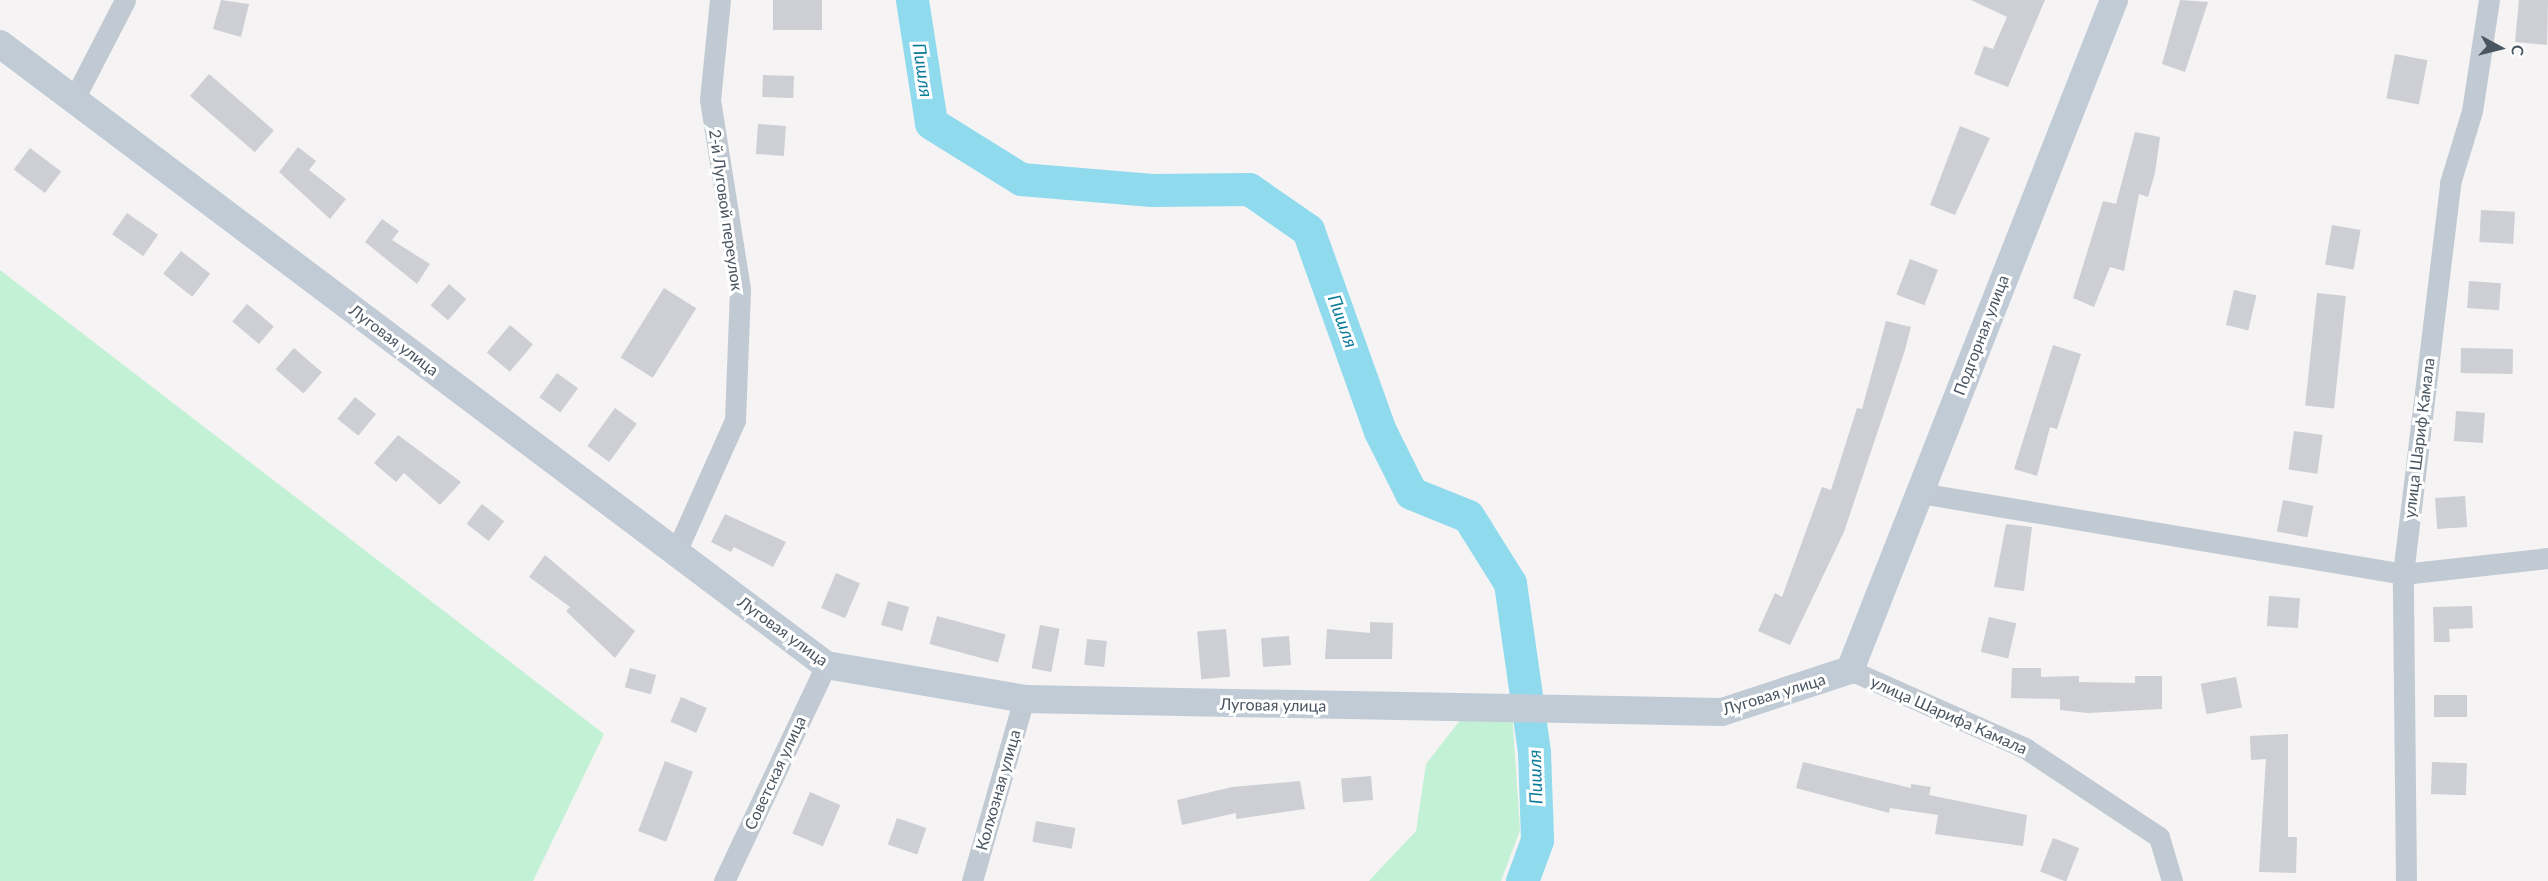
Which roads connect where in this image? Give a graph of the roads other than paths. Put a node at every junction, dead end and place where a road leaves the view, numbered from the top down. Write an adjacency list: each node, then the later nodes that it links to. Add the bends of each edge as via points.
1 (125, 0): 6 (street)
2 (720, 0): 8 (street, 2-й Луговой переулок, via 710,100 740,289 735,420)
3 (2114, 0): 7 (street, Подгорная улица)
4 (2489, 0): 10 (street, улица Шариф Камала, via 2472,111 2450,183)
5 (0, 44): 6 (street, Луговая улица)
6 (74, 99): 8 (street, Луговая улица)
7 (1920, 493): 10 (street); 12 (street, Подгорная улица)
8 (676, 552): 11 (street, Луговая улица)
9 (2548, 558): 10 (street)
10 (2403, 574): 17 (street, улица Шариф Камала)
11 (826, 665): 13 (street, Луговая улица); 14 (street, Советская улица)
12 (1850, 670): 13 (street, Луговая улица, via 1722,712 1555,712); 16 (street, улица Шарифа Камала, via 2025,748 2159,837)
13 (1024, 699): 15 (street, Колхозная улица)
14 (724, 881)
15 (972, 881)
16 (2172, 881)
17 (2406, 881)

